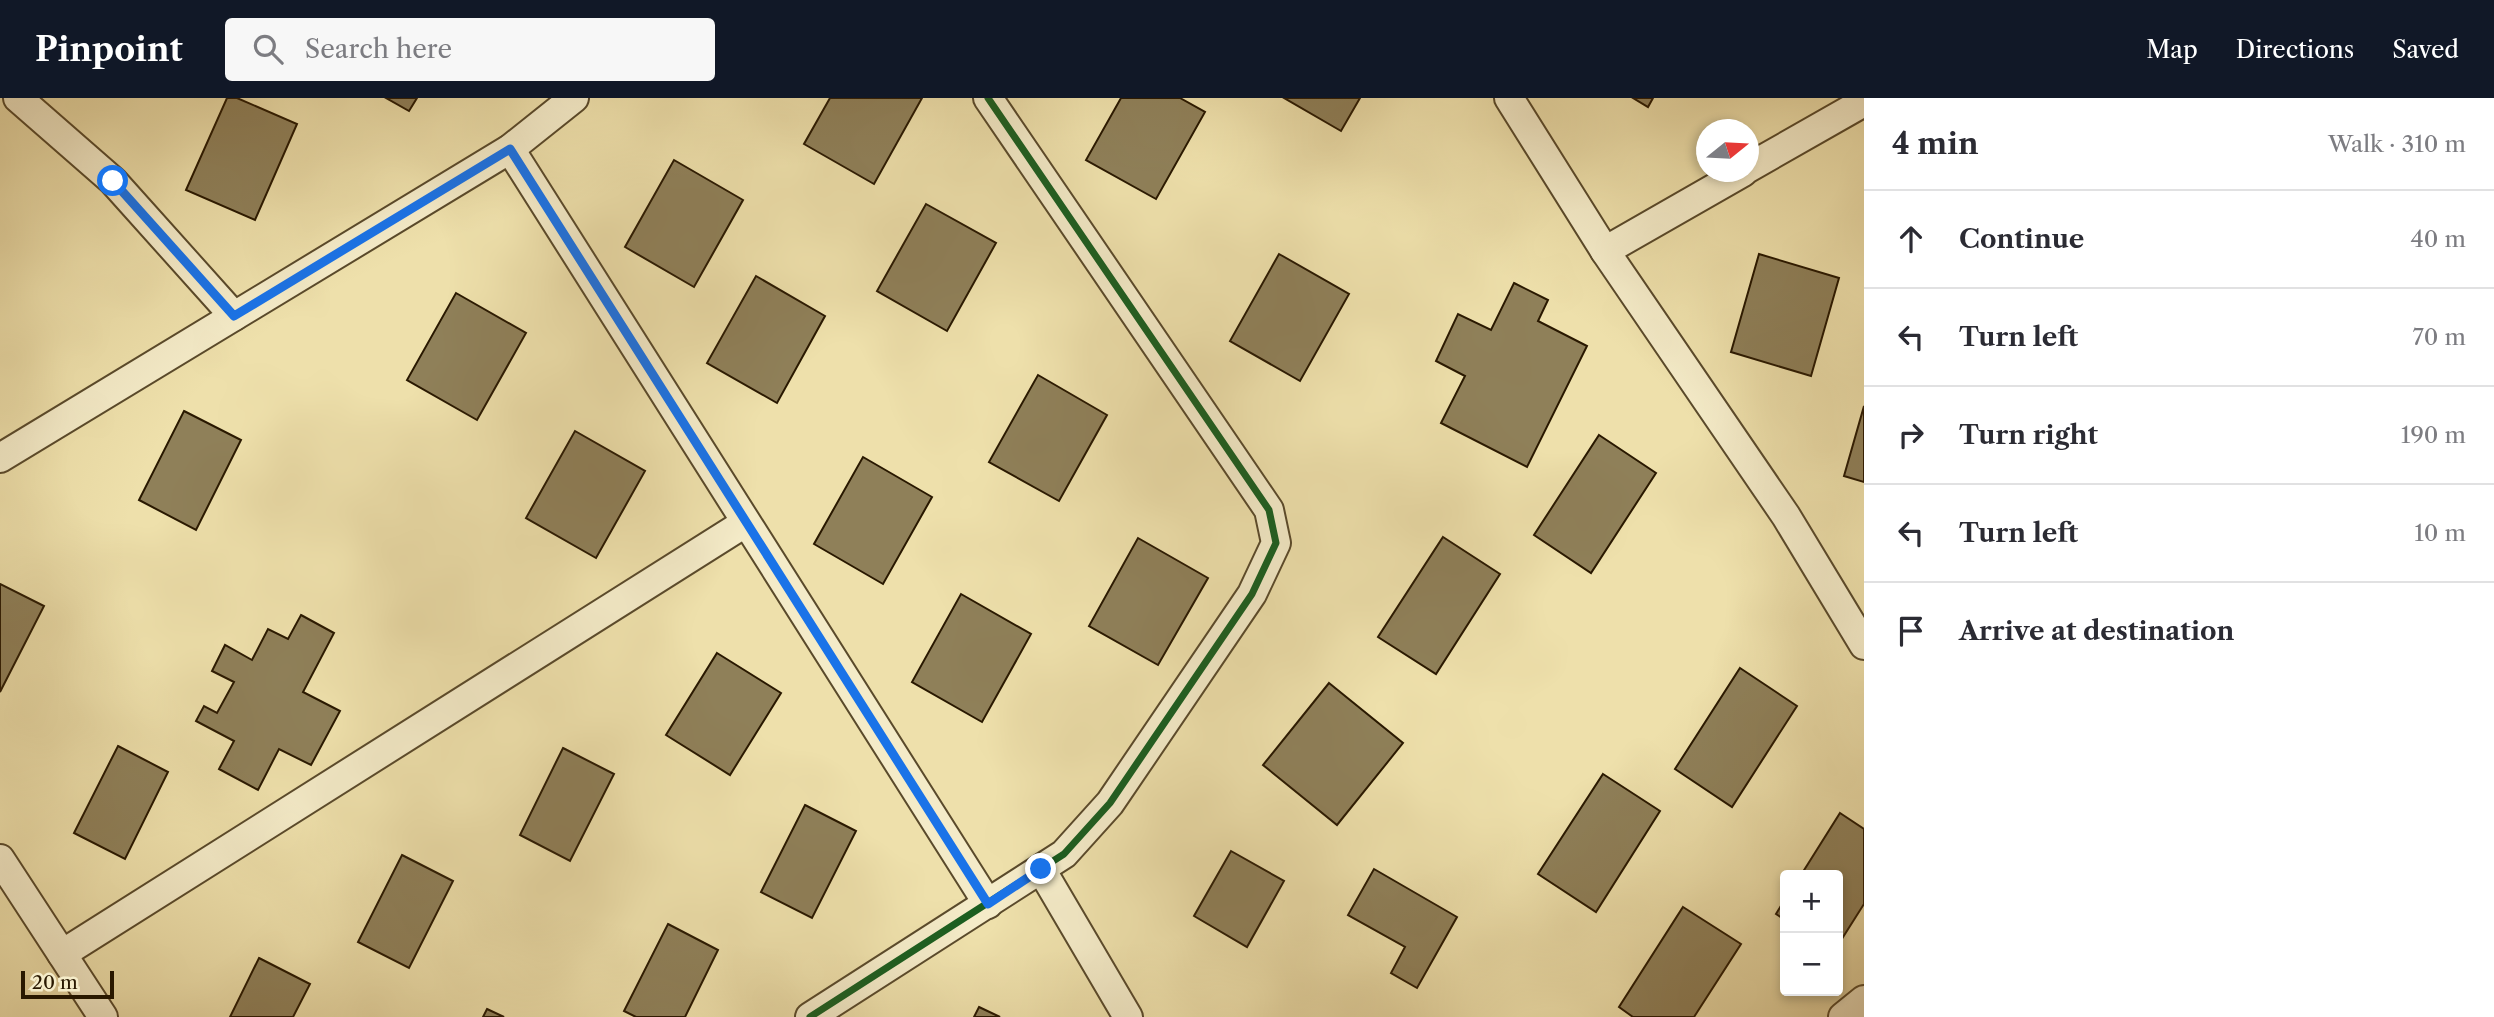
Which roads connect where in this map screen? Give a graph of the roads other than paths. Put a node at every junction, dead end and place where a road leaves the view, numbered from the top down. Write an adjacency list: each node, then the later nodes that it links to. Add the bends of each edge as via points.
1 (18, 98): 10 (street, via 113,181)
2 (574, 98): 6 (street)
3 (988, 98): 16 (street, via 1269,510 1276,543 1252,594 1110,803 1063,854)
4 (1509, 98): 9 (street)
5 (1864, 102): 7 (street)
6 (510, 149): 10 (street); 12 (street)
7 (1759, 162)
8 (1726, 182): 9 (street)
9 (1605, 251): 13 (street)
10 (234, 316): 11 (street)
11 (0, 458)
12 (745, 523): 17 (street); 18 (street)
13 (1856, 613): 14 (street)
14 (1864, 645)
15 (0, 859): 18 (street)
16 (1041, 869): 17 (street); 22 (street)
17 (988, 904): 21 (street)
18 (62, 954): 20 (street)
19 (1864, 1000): 23 (street)
20 (103, 1017)
21 (810, 1017)
22 (1129, 1017)
23 (1843, 1017)

